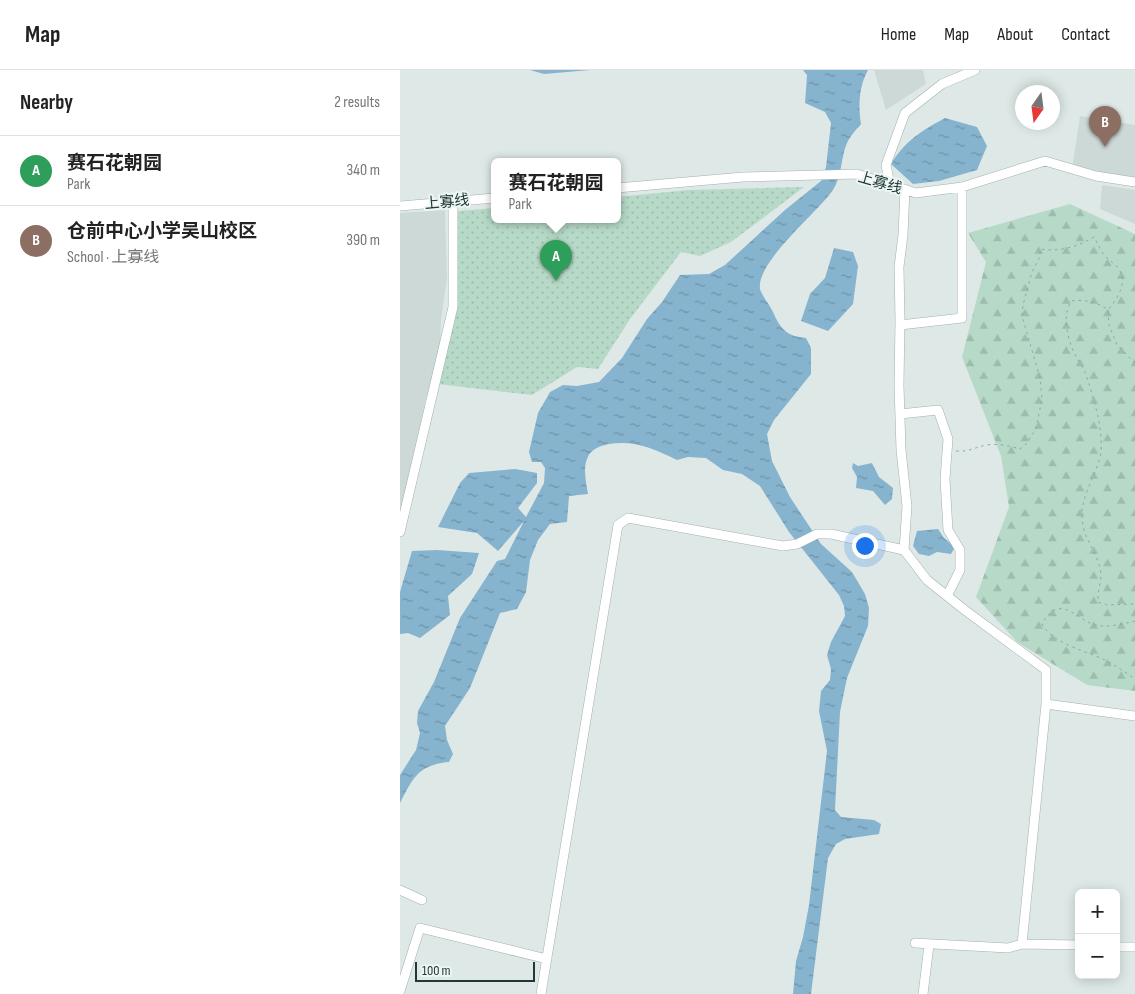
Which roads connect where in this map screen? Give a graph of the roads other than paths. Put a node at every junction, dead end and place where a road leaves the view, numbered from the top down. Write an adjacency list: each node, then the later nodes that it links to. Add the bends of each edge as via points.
1 (975, 70): 3 (street, via 942,84 905,113 886,165)
2 (1135, 182): 4 (street, 上寡线, via 1096,176 1044,161)
3 (890, 185): 5 (street, 上寡线, via 857,174 743,177); 6 (street, 上寡线)
4 (962, 187): 6 (street, 上寡线, via 916,193); 10 (street, via 962,318)
5 (621, 188)
6 (904, 190): 10 (street, via 899,268)
7 (491, 198): 8 (street, 上寡线)
8 (453, 201): 9 (street, 上寡线); 12 (street, via 452,307)
9 (400, 206)
10 (900, 325): 11 (street)
11 (900, 414): 13 (street, via 906,506); 14 (street, via 938,410 948,439 945,479 948,530 960,550 960,570)
12 (400, 532)
13 (904, 550): 14 (street, via 927,580); 25 (street, via 831,534 817,534 797,544 783,546 628,518 618,525)
14 (947, 596): 15 (street, via 1046,670)
15 (1046, 704): 16 (street); 21 (street)
16 (1135, 716)
17 (400, 890): 18 (street)
18 (422, 900)
19 (916, 943): 20 (street)
20 (929, 944): 21 (street, via 1008,948); 28 (street)
21 (1022, 944): 22 (street)
22 (1075, 945)
23 (1120, 947): 24 (street)
24 (1135, 947)
25 (547, 959): 26 (street, via 420,928); 27 (street)
26 (400, 990)
27 (541, 994)
28 (923, 994)

